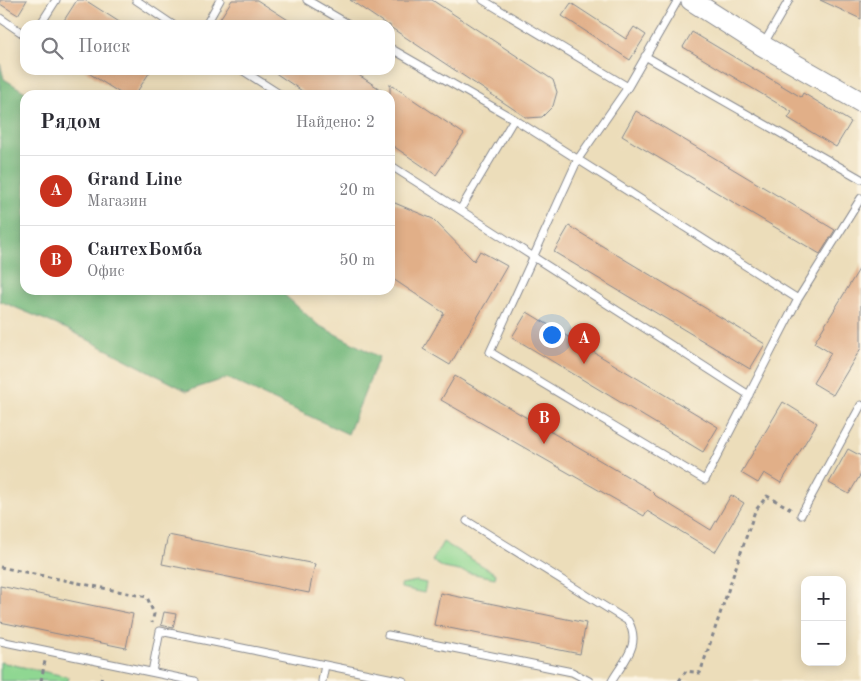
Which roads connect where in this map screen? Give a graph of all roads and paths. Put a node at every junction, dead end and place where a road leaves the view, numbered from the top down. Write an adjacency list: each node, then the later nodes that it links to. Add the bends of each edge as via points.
1 (56, 0): 10 (lane)
2 (136, 0): 11 (lane)
3 (220, 0): 12 (lane)
4 (307, 0): 13 (lane)
5 (483, 0): 19 (lane)
6 (678, 0): 17 (lane)
7 (691, 0): 15 (main road)
8 (790, 0): 15 (lane)
9 (0, 18): 14 (lane)
10 (43, 20)
11 (166, 20)
12 (209, 20)
13 (341, 20)
14 (20, 32)
15 (763, 46): 21 (main road)
16 (395, 51): 22 (lane)
17 (645, 56): 19 (lane); 25 (lane)
18 (250, 75): 20 (lane)
19 (628, 87): 23 (lane)
20 (273, 90)
21 (861, 102)
22 (514, 118): 23 (lane); 27 (lane)
23 (578, 160): 28 (lane); 29 (lane)
24 (395, 168): 27 (lane)
25 (861, 179)
26 (861, 198): 29 (lane)
27 (460, 210): 28 (lane)
28 (534, 257): 30 (lane); 30 (lane, via 490,352 705,480)
29 (798, 299): 30 (lane)
30 (749, 395)
31 (861, 405): 32 (lane)
32 (801, 514): 47 (path, via 767,496 755,511 700,673 686,671)
33 (467, 521): 46 (lane, via 628,621 634,644)
34 (0, 567): 35 (path, via 146,597)
35 (154, 614)
36 (388, 635): 45 (lane, via 572,672)
37 (0, 641): 38 (lane)
38 (48, 651): 40 (lane); 41 (path)
39 (325, 665): 40 (lane, via 160,631); 43 (lane); 44 (lane)
40 (152, 672): 42 (lane)
41 (41, 681)
42 (194, 681)
43 (322, 681)
44 (403, 681)
45 (589, 681)
46 (612, 681)
47 (679, 681)

